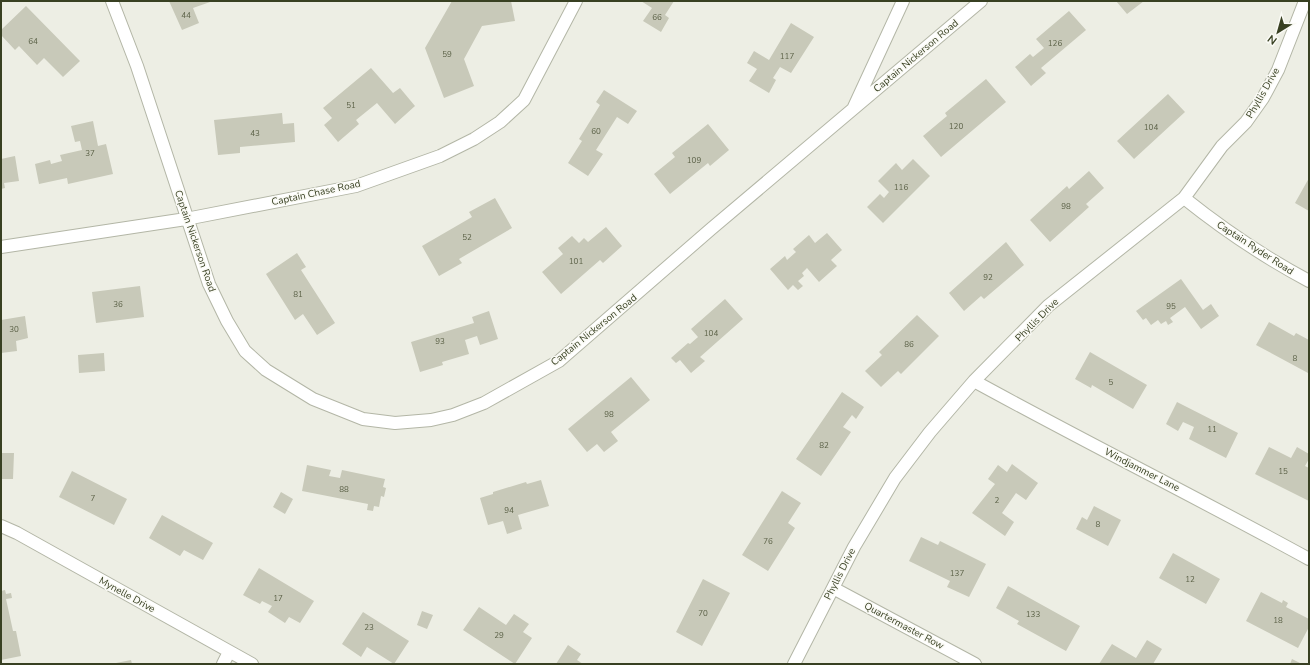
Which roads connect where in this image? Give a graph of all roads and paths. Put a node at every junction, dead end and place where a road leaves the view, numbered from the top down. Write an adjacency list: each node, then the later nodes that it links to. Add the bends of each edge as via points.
1 (112, 1): 8 (street, Captain Nickerson Road, via 137,66)
2 (576, 1): 8 (street, Captain Chase Road, via 524,100 500,122 474,139 440,156 356,186)
3 (903, 1): 6 (street, Captain Nickerson Road)
4 (981, 1): 6 (street, Captain Nickerson Road)
5 (1305, 1): 7 (street, Phyllis Drive, via 1278,70 1262,98 1246,122 1222,146)
6 (852, 111): 8 (street, Captain Nickerson Road, via 559,361 484,403 431,420 395,423 363,419 313,399 266,370 245,351 227,321 209,284)
7 (1184, 198): 10 (street, Captain Ryder Road, via 1229,234); 11 (street, Phyllis Drive, via 1048,306)
8 (186, 219): 9 (street, Captain Chase Road)
9 (1, 247)
10 (1309, 281)
11 (974, 381): 13 (street, Windjammer Lane); 14 (street, Phyllis Drive, via 895,478)
12 (1, 526): 15 (street, Mynelle Drive)
13 (1309, 559)
14 (833, 588): 18 (street, Phyllis Drive); 19 (street, Quartermaster Row)
15 (229, 652): 16 (street); 17 (street, Mynelle Drive)
16 (223, 664)
17 (252, 664)
18 (794, 664)
19 (975, 664)

